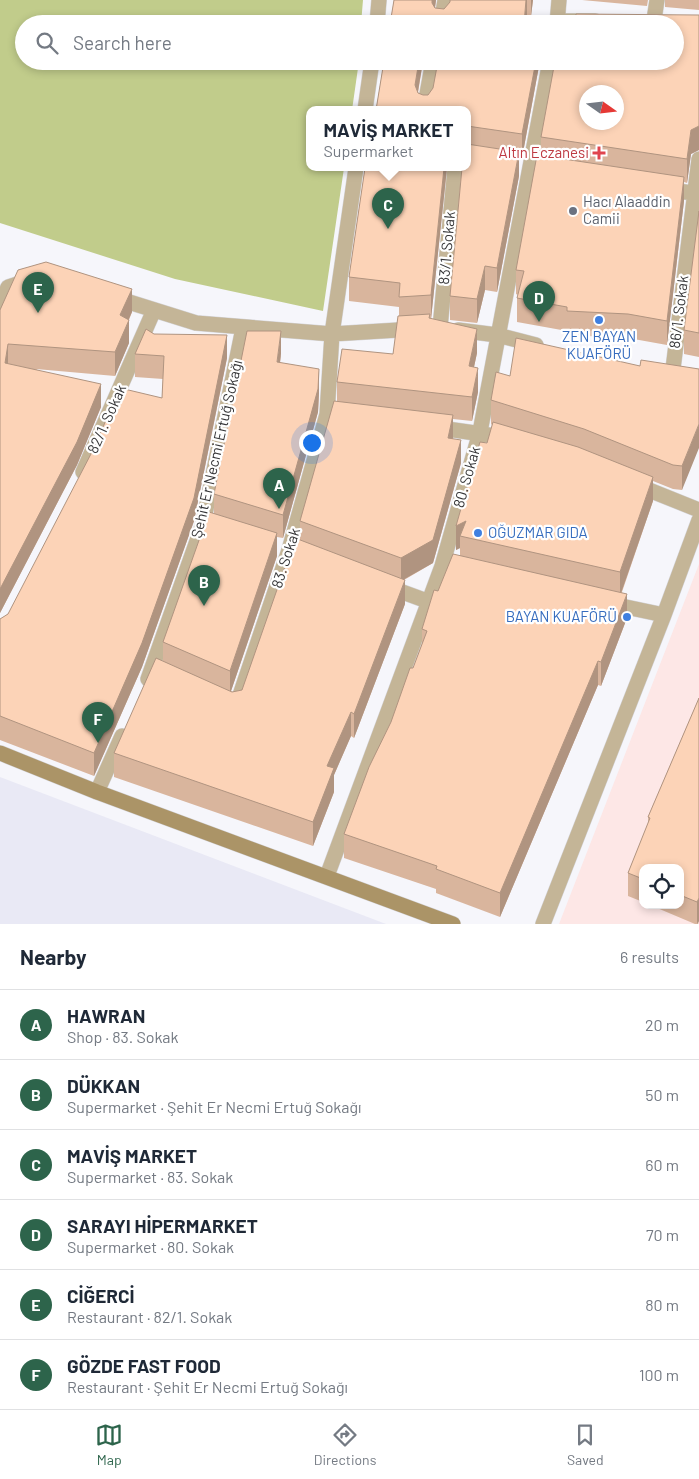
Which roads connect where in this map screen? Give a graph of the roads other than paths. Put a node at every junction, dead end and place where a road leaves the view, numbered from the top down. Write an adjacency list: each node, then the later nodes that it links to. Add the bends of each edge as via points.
1 (379, 0): 5 (street)
2 (445, 0): 6 (street)
3 (560, 0): 7 (street)
4 (657, 0): 8 (street)
5 (378, 15)
6 (442, 15)
7 (558, 15)
8 (655, 15)
9 (371, 70): 12 (street)
10 (431, 70): 13 (street)
11 (548, 70): 16 (street, 80. Sokak)
12 (366, 106)
13 (425, 106)
14 (699, 159): 21 (street, 86/1. Sokak)
15 (511, 166): 16 (street)
16 (529, 168): 19 (street); 29 (street, 80. Sokak)
17 (356, 171): 28 (street, 83. Sokak)
18 (455, 171): 27 (street, 83/1. Sokak)
19 (548, 171)
20 (655, 188): 21 (street)
21 (696, 194): 31 (street, 86/1. Sokak, via 667,375)
22 (46, 275): 24 (street, via 8,287)
23 (100, 293): 25 (street)
24 (0, 307)
25 (154, 310): 26 (street, via 196,323); 38 (street, 82/1. Sokak)
26 (243, 328): 28 (street); 41 (street, Şehit Er Necmi Ertuğ Sokağı)
27 (440, 328): 28 (street); 29 (street)
28 (332, 334): 32 (street, 83. Sokak)
29 (497, 335): 30 (street); 35 (street, 80. Sokak)
30 (556, 349)
31 (690, 378)
32 (327, 414): 33 (street); 44 (street, 83. Sokak)
33 (346, 416)
34 (422, 425): 35 (street)
35 (480, 432): 36 (street); 45 (street, 80. Sokak)
36 (507, 440)
37 (618, 477): 39 (street)
38 (76, 486)
39 (699, 510)
40 (699, 520): 50 (street)
41 (203, 524): 42 (street); 51 (street, Şehit Er Necmi Ertuğ Sokağı)
42 (220, 529)
43 (272, 545): 44 (street)
44 (294, 552): 54 (street, 83. Sokak, via 236,706)
45 (442, 566): 46 (street); 49 (street, 80. Sokak)
46 (461, 571)
47 (372, 581): 49 (street)
48 (597, 600): 50 (street)
49 (427, 601): 58 (street, 80. Sokak)
50 (664, 615): 60 (street)
51 (152, 670): 52 (street); 53 (street, Şehit Er Necmi Ertuğ Sokağı)
52 (168, 677)
53 (140, 696)
54 (219, 699)
55 (128, 722): 57 (street)
56 (0, 753): 57 (street)
57 (97, 792): 58 (street)
58 (327, 876): 59 (street)
59 (453, 924)
60 (543, 924)

